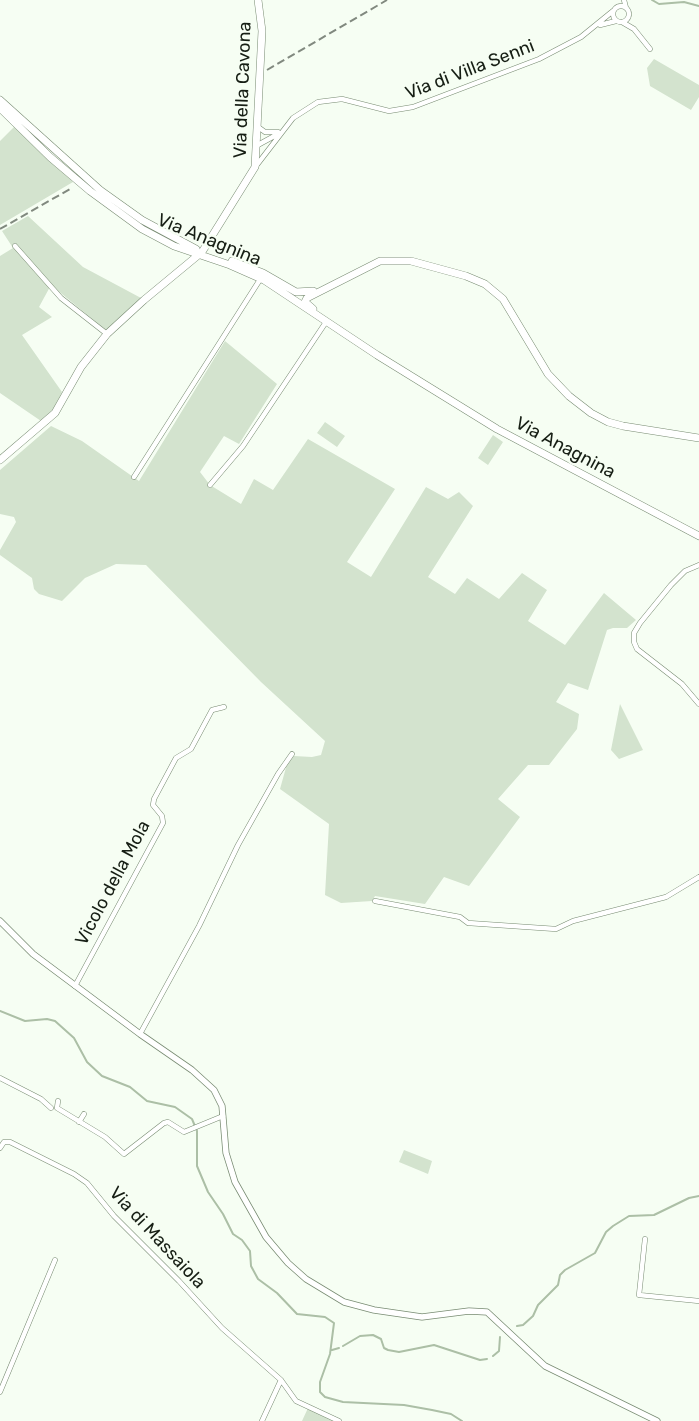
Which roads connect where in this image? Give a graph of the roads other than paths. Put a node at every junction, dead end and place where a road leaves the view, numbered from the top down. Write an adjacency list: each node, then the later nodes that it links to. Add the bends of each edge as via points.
1 (258, 0): 13 (main road, Via della Cavona, via 262,31)
2 (623, 0): 3 (street, Via di Villa Senni); 4 (street, Via di Villa Senni)
3 (626, 8): 4 (street); 5 (street, Via di Villa Senni)
4 (615, 9): 6 (street, via 613,15); 8 (street, Via di Villa Senni)
5 (628, 17): 7 (street); 9 (street, Via di Villa Senni)
6 (616, 20): 7 (street); 8 (street, Via di Villa Senni)
7 (622, 22): 9 (street)
8 (598, 25): 14 (street, Via di Villa Senni, via 530,63 412,107 389,111 349,100 327,100 301,111)
9 (632, 28): 10 (street)
10 (650, 49)
11 (0, 100): 19 (main road, Via Anagnina)
12 (0, 108): 19 (main road, Via Anagnina, via 50,157)
13 (258, 127): 14 (street, via 267,132); 15 (main road, Via della Cavona)
14 (281, 132): 15 (street); 16 (street, Via di Villa Senni)
15 (259, 145): 16 (street); 17 (street); 18 (main road, Via della Cavona)
16 (268, 149): 17 (street, Via di Villa Senni)
17 (264, 155): 18 (street, Via di Villa Senni)
18 (255, 167): 21 (main road, Via della Cavona)
19 (116, 206): 21 (main road, Via Anagnina, via 155,236)
20 (15, 246): 25 (street, via 61,298)
21 (200, 253): 22 (main road, Via Anagnina); 23 (main road, Via Anagnina, via 253,269 296,292); 25 (main road, Via della Cavona)
22 (261, 278): 24 (main road, Via Anagnina); 29 (street)
23 (333, 285): 26 (main road, Via Anagnina, via 306,298 305,303); 27 (main road, Via Anagnina, via 375,263 396,259 476,279 504,299 548,374 583,407 614,424)
24 (326, 322): 26 (main road, Via Anagnina); 30 (street, via 242,446)
25 (108, 334): 28 (main road, Via della Cavona, via 81,367 55,413)
26 (344, 334): 31 (main road, Via Anagnina, via 502,432)
27 (699, 438)
28 (0, 460)
29 (134, 477)
30 (210, 485)
31 (699, 536)
32 (699, 565): 33 (street, via 685,571 671,585 640,623 634,633 634,642 637,649 682,684)
33 (699, 704)
34 (224, 707): 39 (street, Vicolo della Mola, via 212,710 192,749 176,758 154,799 153,805 163,822)
35 (292, 754): 40 (street, via 238,845)
36 (699, 876): 37 (street, via 666,897 573,921 556,929 468,923 460,917)
37 (375, 901)
38 (0, 922): 39 (street, via 33,954)
39 (75, 986): 40 (street)
40 (140, 1034): 45 (street, via 195,1072 214,1090)
41 (0, 1078): 43 (street)
42 (58, 1100): 46 (street, via 56,1107)
43 (51, 1108)
44 (84, 1114): 46 (street)
45 (223, 1116): 46 (street, via 180,1132 170,1123 164,1123 124,1154 105,1137); 55 (street, via 226,1153 235,1182 272,1244 310,1282 350,1304 381,1312 422,1317 487,1312 540,1363)
46 (79, 1122)
47 (0, 1148): 51 (street, Via di Massaiola, via 4,1142 10,1142 87,1183 114,1216 180,1280 222,1328)
48 (645, 1239): 50 (street, via 639,1295)
49 (55, 1260): 52 (street)
50 (699, 1301)
51 (281, 1380): 53 (street); 54 (street, Via di Massaiola, via 300,1404)
52 (0, 1392)
53 (262, 1421)
54 (339, 1421)
55 (657, 1421)

